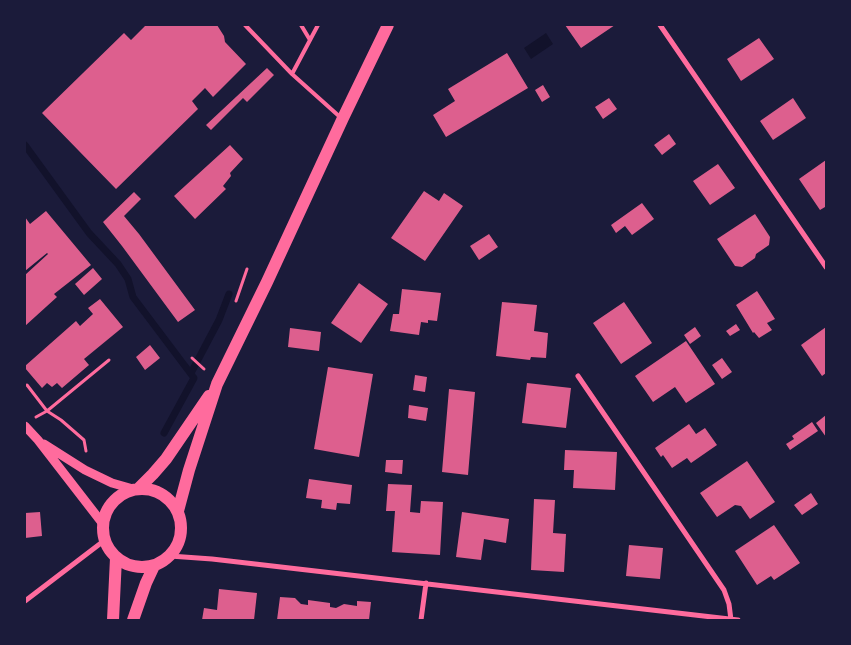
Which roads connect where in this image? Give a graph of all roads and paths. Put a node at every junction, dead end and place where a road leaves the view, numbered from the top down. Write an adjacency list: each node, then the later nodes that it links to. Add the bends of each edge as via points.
1 (244, 25): 7 (lane)
2 (301, 25): 6 (lane)
3 (318, 25): 6 (lane)
4 (388, 25): 8 (main road)
5 (660, 25): 9 (street)
6 (310, 40): 7 (lane)
7 (292, 74): 8 (lane)
8 (343, 118): 18 (main road)
9 (826, 267)
10 (247, 269): 11 (path)
11 (234, 306)
12 (192, 358): 15 (path)
13 (109, 360): 20 (path)
14 (207, 362): 15 (path)
15 (204, 369): 16 (path)
16 (202, 374)
17 (578, 376): 37 (street, via 724,590)
18 (217, 384): 25 (main road, via 166,459); 26 (main road)
19 (27, 385): 20 (path)
20 (48, 411): 21 (path); 24 (path, via 84,440)
21 (35, 418)
22 (25, 426): 23 (street)
23 (38, 440): 24 (street); 27 (street)
24 (84, 470): 25 (street, via 112,483)
25 (136, 489): 26 (main road, via 156,492); 27 (main road, via 124,492 110,504)
26 (178, 511): 29 (main road, via 179,542)
27 (103, 524): 28 (main road)
28 (104, 540): 30 (main road); 33 (street)
29 (170, 556): 31 (main road); 32 (street)
30 (116, 558): 31 (main road, via 134,567); 34 (main road)
31 (154, 566): 35 (main road)
32 (426, 583): 36 (street); 37 (street)
33 (25, 602)
34 (113, 620)
35 (133, 620)
36 (421, 620)
37 (731, 620): 38 (street)
38 (738, 620)

